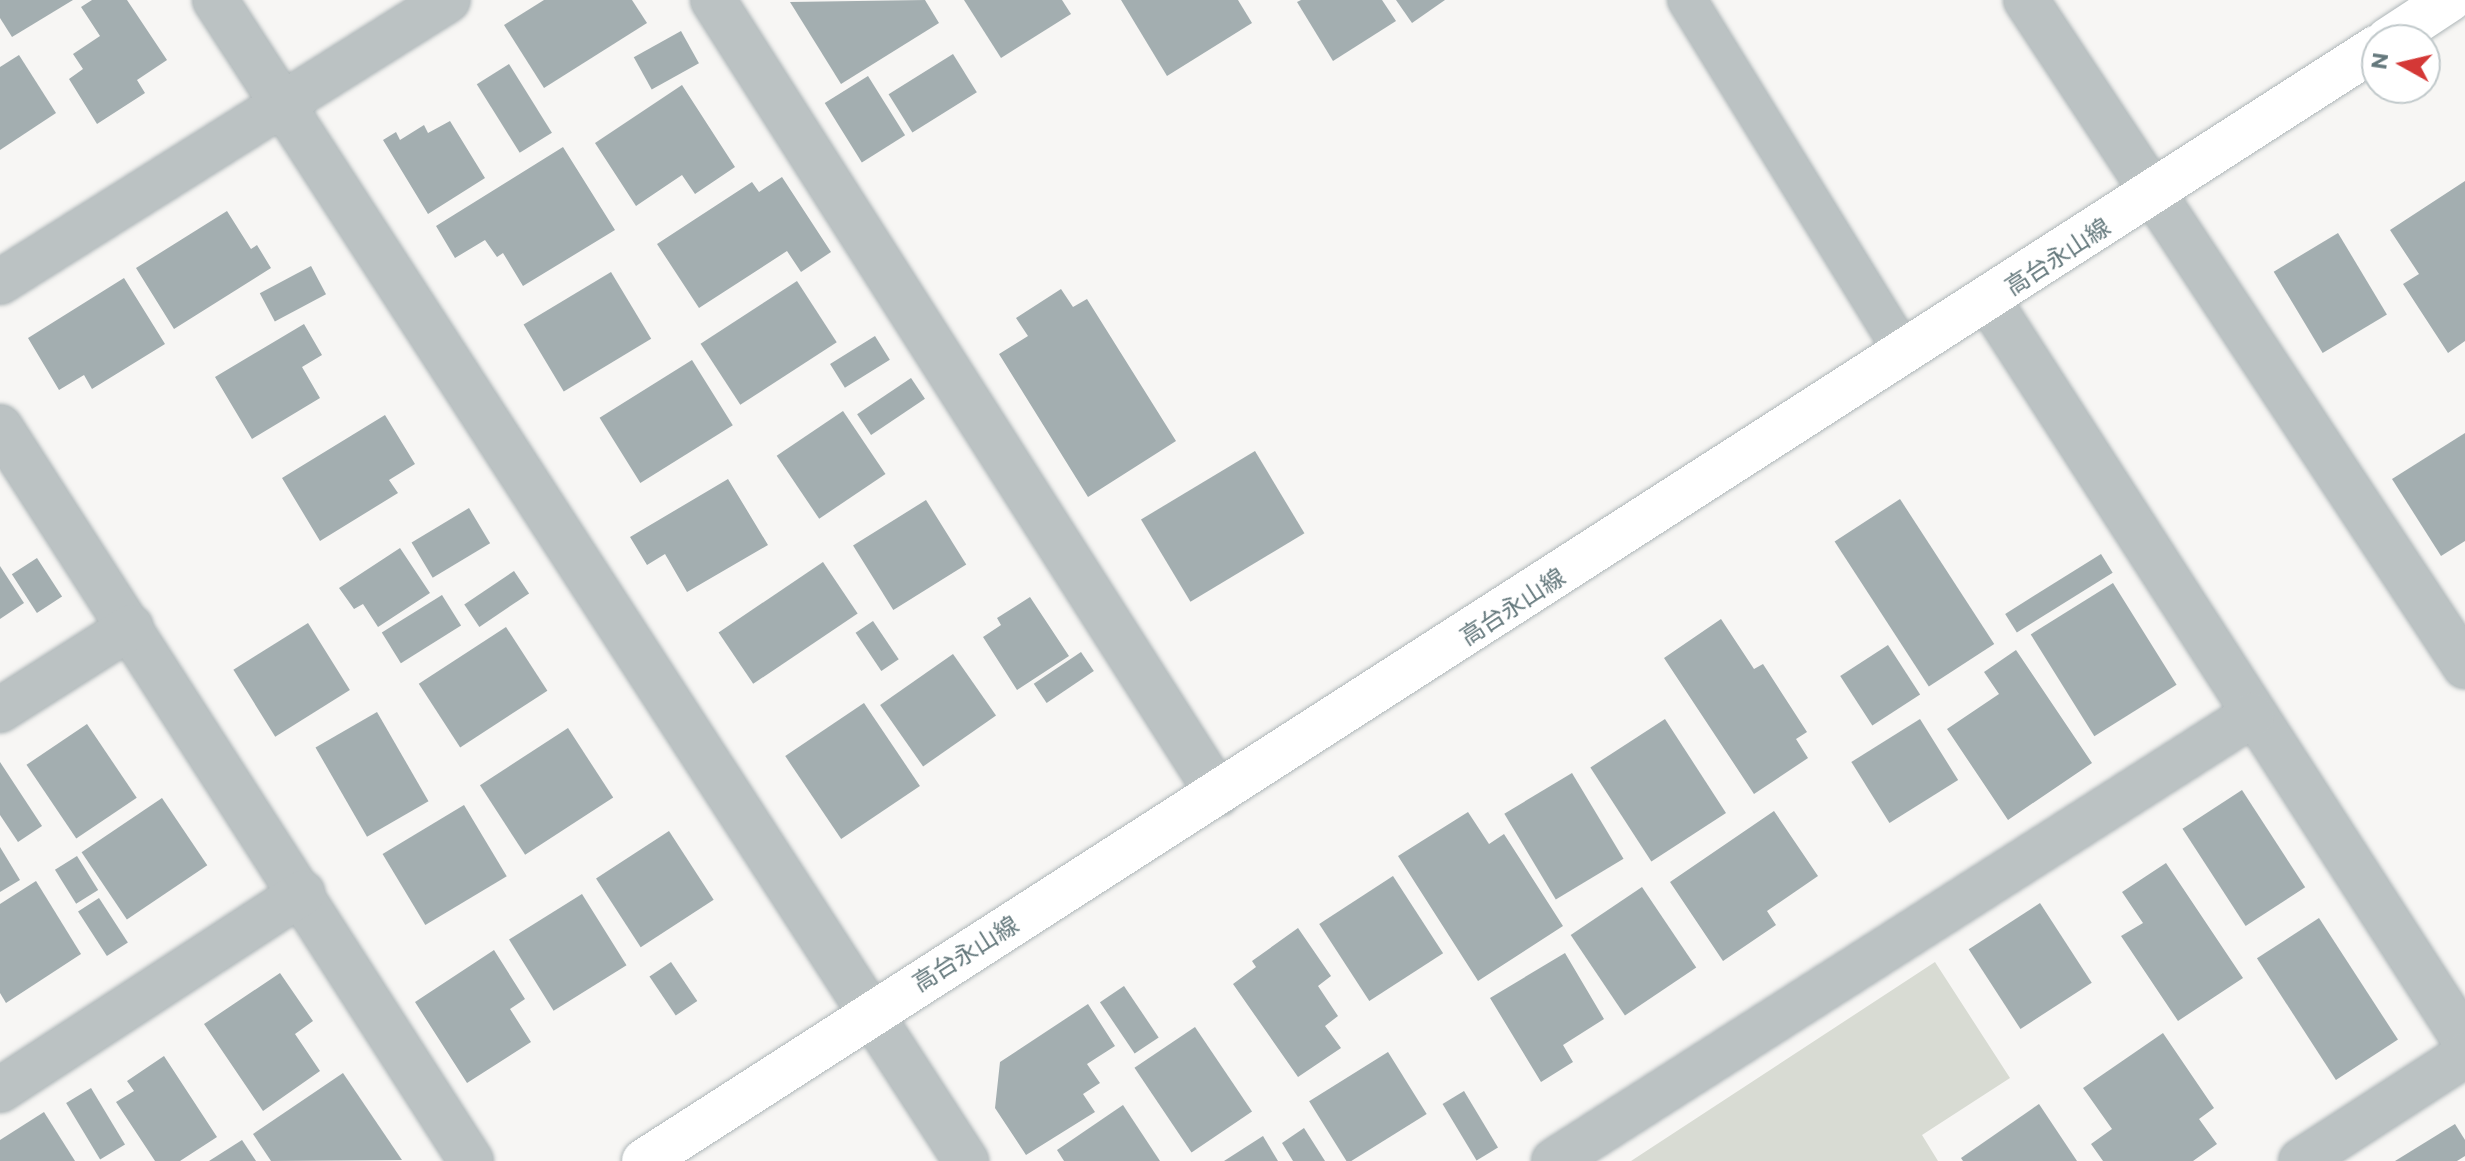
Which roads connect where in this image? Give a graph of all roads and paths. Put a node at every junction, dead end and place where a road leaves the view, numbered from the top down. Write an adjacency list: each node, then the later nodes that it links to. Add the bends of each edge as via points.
1 (215, 0): 9 (street)
2 (448, 0): 9 (street)
3 (713, 0): 19 (street)
4 (1687, 0): 13 (lane)
5 (2026, 0): 10 (street)
6 (2449, 0): 7 (street)
7 (2412, 24)
8 (2361, 57): 10 (street, 高台永山線)
9 (282, 106): 11 (street); 21 (street)
10 (2155, 192): 12 (street, 高台永山線); 16 (street)
11 (0, 282)
12 (1989, 301): 13 (street, 高台永山線); 18 (street)
13 (1905, 354): 19 (street, 高台永山線)
14 (0, 427): 15 (street)
15 (131, 627): 17 (street); 20 (street)
16 (2465, 664)
17 (0, 710)
18 (2252, 715): 22 (street); 28 (street)
19 (1218, 794): 21 (street, 高台永山線)
20 (302, 893): 24 (street); 25 (street)
21 (871, 1012): 26 (street, 高台永山線); 27 (street)
22 (2465, 1041)
23 (2465, 1055): 29 (street)
24 (0, 1090)
25 (471, 1161)
26 (644, 1161)
27 (966, 1161)
28 (1554, 1161)
29 (2301, 1161)

